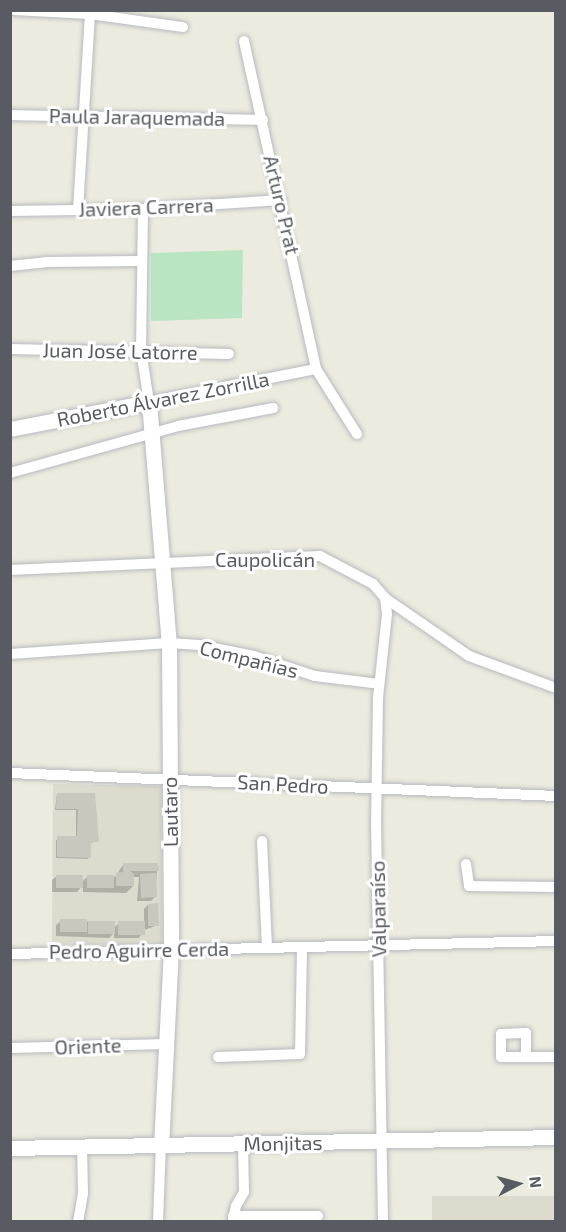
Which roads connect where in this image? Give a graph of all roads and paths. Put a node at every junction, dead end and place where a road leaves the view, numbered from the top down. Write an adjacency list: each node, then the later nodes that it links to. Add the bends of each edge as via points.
1 (14, 10): 2 (street)
2 (90, 14): 3 (street); 6 (street)
3 (183, 27)
4 (244, 41): 7 (street, Arturo Prat)
5 (10, 115): 6 (street, Paula Jaraquemada)
6 (84, 115): 7 (street, Paula Jaraquemada); 10 (street)
7 (262, 120): 8 (street, Arturo Prat)
8 (281, 200): 9 (street, Javiera Carrera); 17 (street, Arturo Prat)
9 (143, 209): 10 (street, Javiera Carrera); 12 (street)
10 (78, 210): 11 (street, Javiera Carrera)
11 (10, 211)
12 (140, 261): 13 (street); 15 (street)
13 (10, 266)
14 (10, 349): 15 (street, Juan José Latorre)
15 (141, 350): 16 (street, Juan José Latorre); 18 (street)
16 (229, 354)
17 (316, 369): 18 (street, Roberto Álvarez Zorrilla); 21 (street)
18 (149, 402): 20 (street, Roberto Álvarez Zorrilla); 22 (street, Lautaro)
19 (273, 408): 22 (street, via 178,426)
20 (10, 429)
21 (357, 434)
22 (153, 435): 23 (street); 24 (street, Lautaro)
23 (10, 473)
24 (164, 562): 25 (street, Caupolicán); 26 (street, Caupolicán, via 320,556 373,584); 27 (street, Lautaro)
25 (10, 570)
26 (385, 598): 29 (street, Valparaíso, via 387,614); 30 (street, Caupolicán, via 469,656)
27 (169, 643): 28 (street, Compañías); 29 (street, Compañías, via 216,647 315,675); 32 (street, Lautaro)
28 (10, 654)
29 (379, 684): 33 (street, Valparaíso)
30 (555, 688)
31 (10, 772): 32 (street, San Pedro)
32 (169, 779): 33 (street, San Pedro); 42 (street, Lautaro)
33 (377, 788): 34 (street, San Pedro); 39 (street, Valparaíso)
34 (555, 796)
35 (262, 842): 41 (street)
36 (466, 864): 37 (street, via 470,886)
37 (555, 887)
38 (555, 941): 39 (street, Pedro Aguirre Cerda)
39 (378, 946): 40 (street, Pedro Aguirre Cerda); 50 (street, Valparaíso)
40 (302, 947): 41 (street, Pedro Aguirre Cerda); 46 (street, via 300,1054)
41 (267, 948): 42 (street, Pedro Aguirre Cerda)
42 (171, 949): 43 (street, Pedro Aguirre Cerda); 44 (street, Lautaro)
43 (10, 954)
44 (166, 1044): 45 (street, Oriente); 52 (street, Lautaro)
45 (10, 1048)
46 (218, 1057)
47 (526, 1057): 48 (street)
48 (555, 1057)
49 (555, 1137): 50 (street, Monjitas)
50 (383, 1142): 51 (street, Monjitas); 59 (street, Valparaíso)
51 (243, 1144): 52 (street, Monjitas); 56 (street, via 244,1192)
52 (161, 1145): 53 (street, Monjitas); 58 (street, Lautaro)
53 (82, 1147): 54 (street, Monjitas); 57 (street, via 83,1194)
54 (10, 1148)
55 (318, 1216): 56 (street)
56 (233, 1219)
57 (78, 1221)
58 (158, 1221)
59 (383, 1221)

